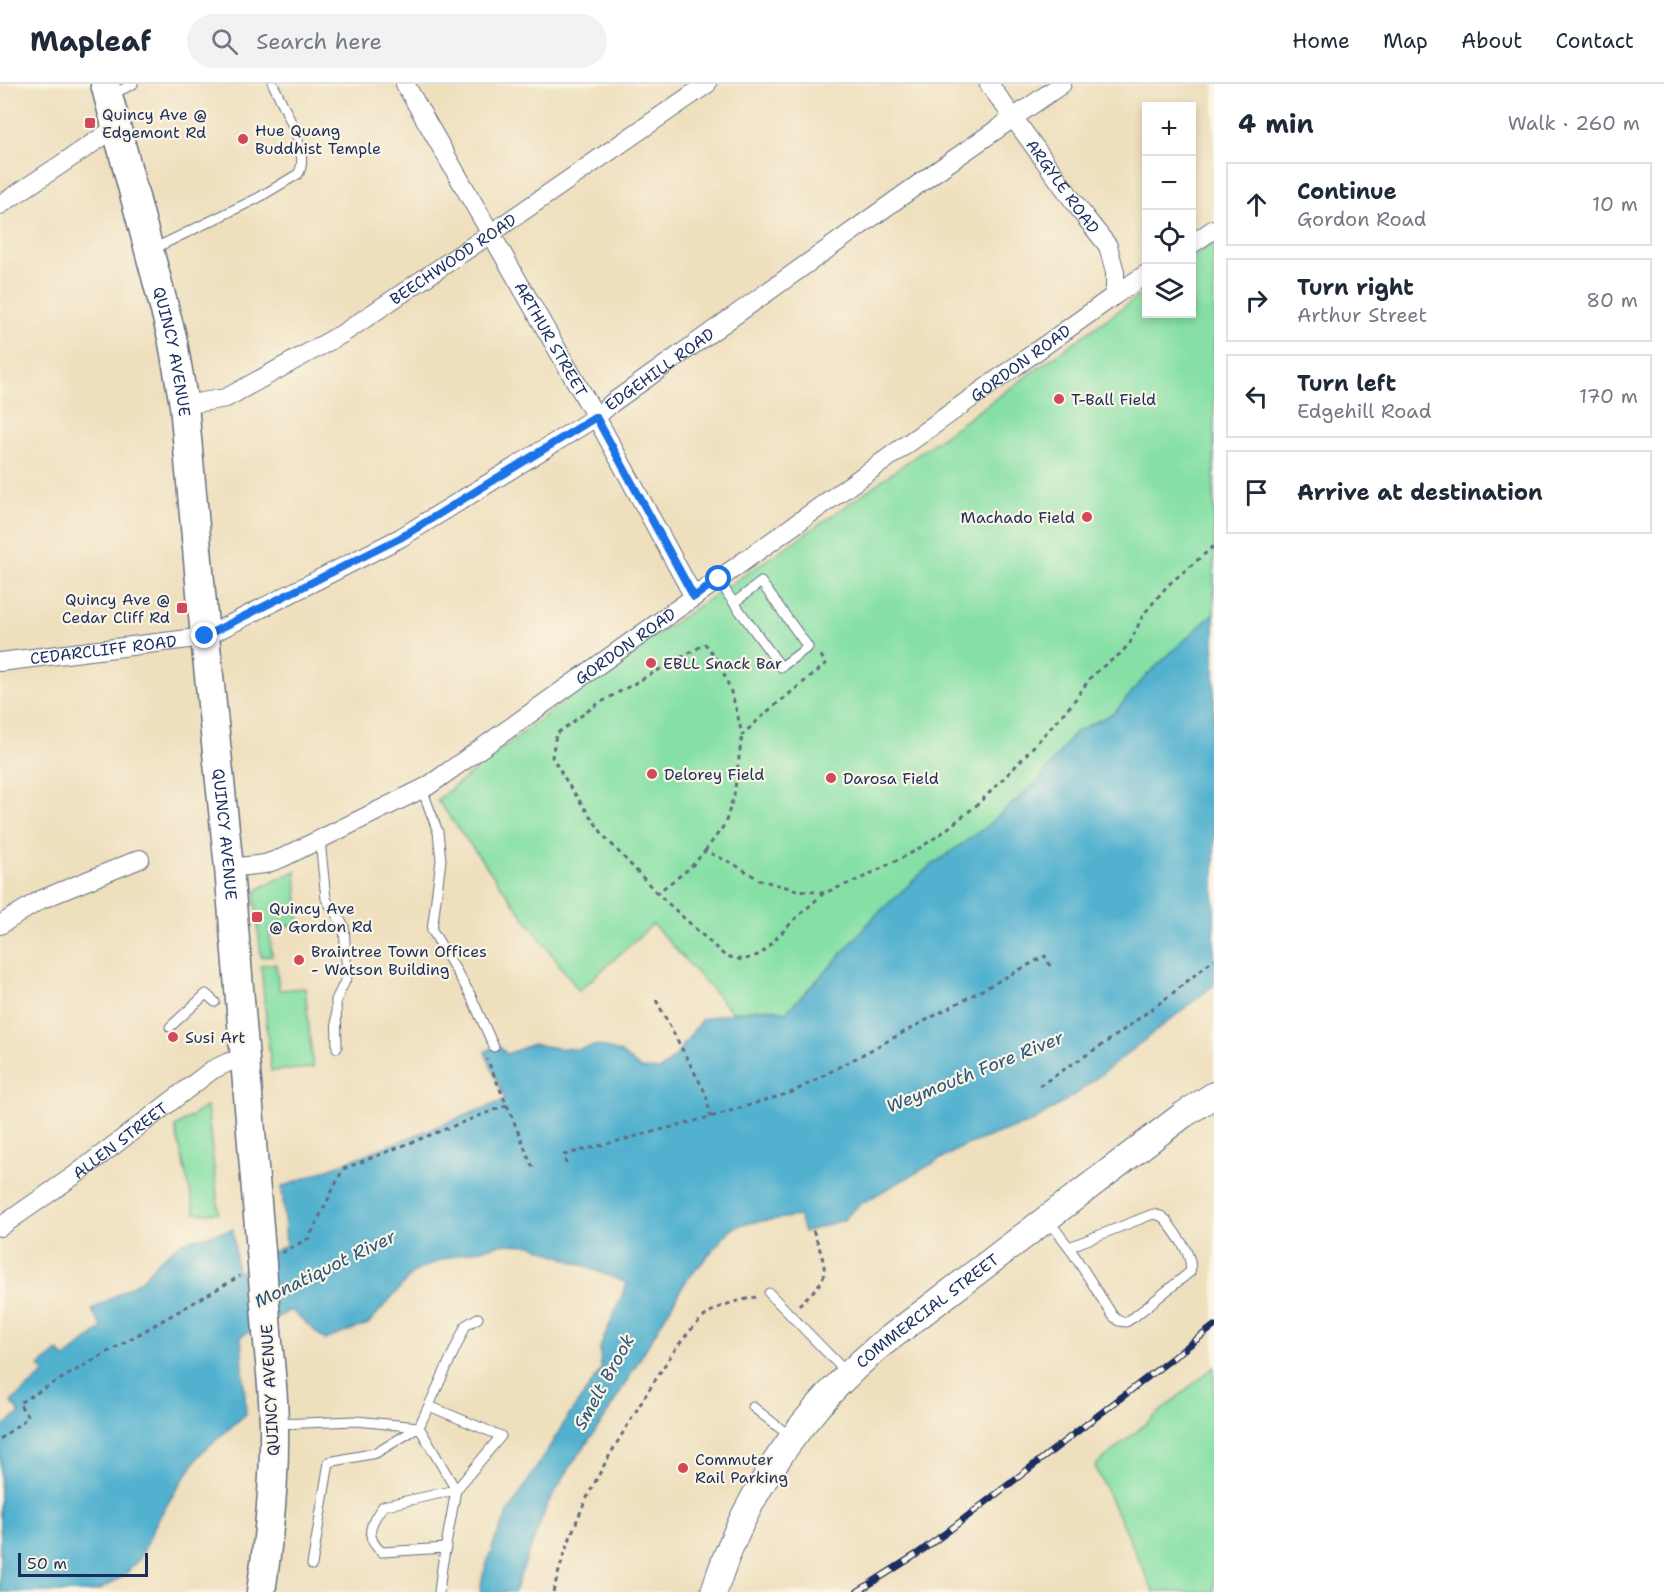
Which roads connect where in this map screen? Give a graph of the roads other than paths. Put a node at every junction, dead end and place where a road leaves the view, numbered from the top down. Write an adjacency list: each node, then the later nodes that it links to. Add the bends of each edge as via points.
1 (133, 84): 7 (lane)
2 (273, 84): 14 (lane, via 302,152 302,169 258,198)
3 (405, 84): 12 (street, ARTHUR STREET)
4 (706, 84): 12 (street, BEECHWOOD ROAD)
5 (989, 84): 8 (street, ARGYLE ROAD)
6 (1062, 84): 8 (street, EDGEHILL ROAD)
7 (106, 91): 9 (main road, QUINCY AVENUE)
8 (1014, 118): 16 (street, ARGYLE ROAD, via 1108,246 1115,272); 18 (street, EDGEHILL ROAD)
9 (117, 127): 10 (street); 14 (main road, QUINCY AVENUE)
10 (0, 205)
11 (1214, 230): 13 (street)
12 (490, 234): 17 (street, BEECHWOOD ROAD, via 342,334 226,398); 18 (street, ARTHUR STREET)
13 (1196, 241)
14 (149, 251): 17 (main road, QUINCY AVENUE, via 172,337)
15 (1142, 277): 16 (street, GORDON ROAD)
16 (1115, 295): 19 (street, GORDON ROAD)
17 (184, 405): 22 (main road, QUINCY AVENUE)
18 (596, 417): 20 (street, ARTHUR STREET); 22 (street, EDGEHILL ROAD, via 400,538)
19 (719, 579): 20 (street, GORDON ROAD); 21 (lane)
20 (694, 597): 24 (street, GORDON ROAD)
21 (734, 603): 21 (lane, via 781,667 808,647 761,582)
22 (205, 636): 23 (street, CEDARCLIFF ROAD); 27 (main road, QUINCY AVENUE)
23 (0, 662)
24 (422, 789): 25 (street, GORDON ROAD); 31 (lane, via 438,832 441,860 432,930 470,994)
25 (320, 840): 27 (street, GORDON ROAD, via 265,864); 32 (lane, via 326,899 344,926 346,977 336,1000)
26 (140, 859): 28 (street, via 40,900)
27 (229, 868): 33 (main road, QUINCY AVENUE)
28 (0, 926)
29 (215, 1002): 30 (lane, via 206,994)
30 (170, 1027)
31 (494, 1047)
32 (337, 1048)
33 (244, 1059): 36 (street, ALLEN STREET, via 212,1070); 43 (main road, QUINCY AVENUE, bridge)
34 (1214, 1095): 35 (main road, COMMERCIAL STREET)
35 (1047, 1219): 37 (lane); 40 (main road, COMMERCIAL STREET)
36 (0, 1227)
37 (1069, 1247): 37 (lane, via 1119,1321 1126,1322 1190,1272 1191,1267 1186,1251 1161,1216 1153,1215)
38 (769, 1293): 40 (lane)
39 (478, 1318): 41 (lane, via 466,1325)
40 (847, 1374): 45 (main road, COMMERCIAL STREET)
41 (429, 1406): 44 (lane); 46 (lane, via 501,1436)
42 (753, 1407): 45 (lane)
43 (274, 1424): 44 (lane, via 356,1421); 49 (main road, QUINCY AVENUE, via 272,1500)
44 (419, 1426): 46 (lane); 48 (lane, via 376,1453 329,1462)
45 (791, 1437): 51 (main road, COMMERCIAL STREET, via 743,1518)
46 (456, 1490): 47 (lane); 47 (lane, via 382,1506 372,1520 374,1546 382,1552)
47 (446, 1548): 50 (lane)
48 (312, 1565)
49 (261, 1592)
50 (439, 1592)
51 (714, 1592)

